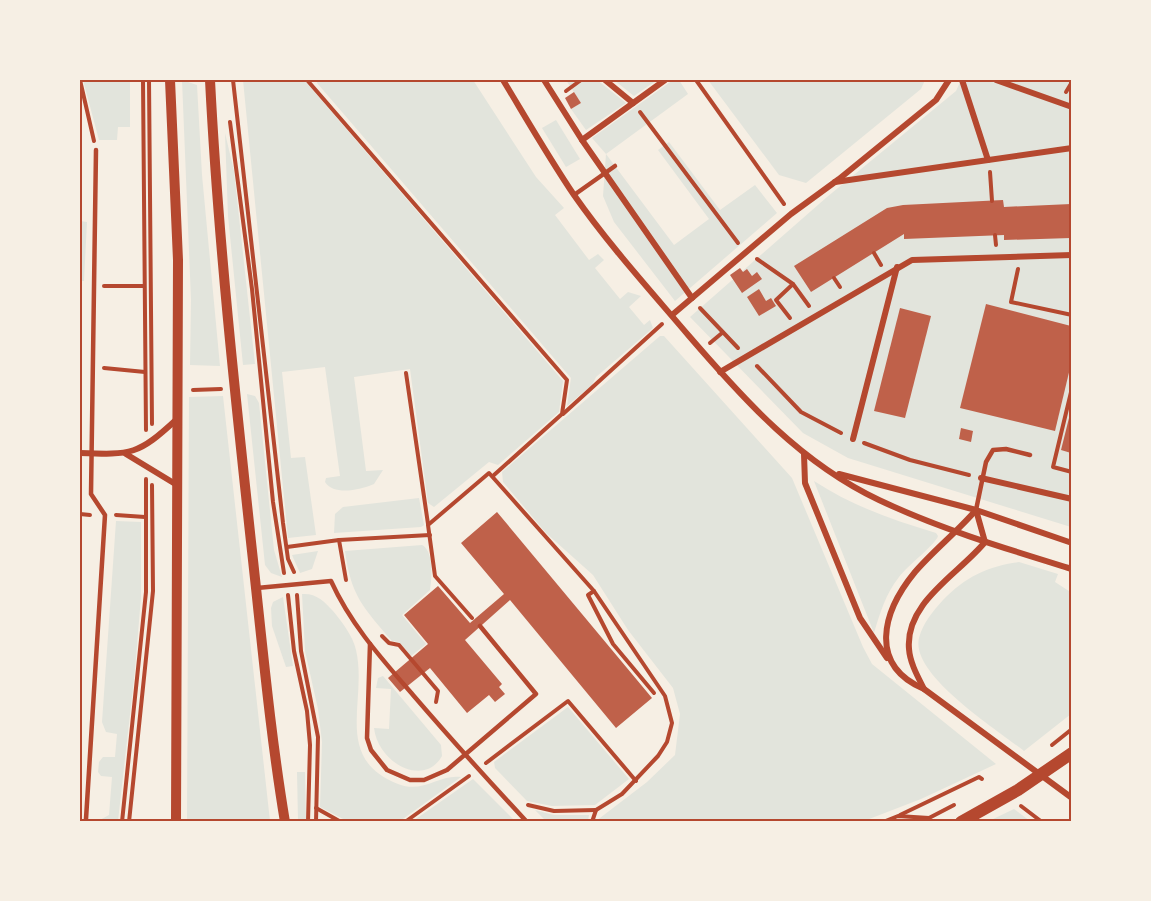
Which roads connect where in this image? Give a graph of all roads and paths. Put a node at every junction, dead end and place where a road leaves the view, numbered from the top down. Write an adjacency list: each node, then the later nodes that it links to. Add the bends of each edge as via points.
1 (80, 80): 20 (path)
2 (170, 80): 50 (street, via 178,260)
3 (233, 80): 74 (path)
4 (307, 80): 13 (path)
5 (503, 80): 26 (street)
6 (543, 80): 18 (street)
7 (605, 80): 15 (street)
8 (665, 80): 15 (street)
9 (696, 80): 28 (path)
10 (949, 80): 25 (street, via 936,100)
11 (962, 80): 21 (street)
12 (996, 80): 16 (street)
13 (312, 82): 53 (path, via 567,380)
14 (210, 84): 49 (street)
15 (633, 103): 18 (street); 29 (path, via 728,233)
16 (1071, 107)
17 (229, 117): 47 (path)
18 (582, 140): 24 (street)
19 (1071, 148): 21 (street)
20 (96, 150): 34 (lane)
21 (988, 160): 25 (street)
22 (615, 166): 24 (lane)
23 (990, 168): 27 (path)
24 (605, 174): 26 (lane); 36 (street)
25 (835, 182): 28 (street)
26 (574, 195): 37 (street, via 625,263)
27 (992, 201)
28 (791, 214): 29 (street)
29 (747, 252): 33 (path); 36 (street)
30 (1071, 255): 31 (street)
31 (1021, 257): 32 (street, via 912,260); 39 (path, via 1011,302)
32 (897, 267): 38 (street); 55 (street)
33 (793, 285): 38 (path); 40 (path, via 776,300)
34 (96, 286): 35 (path); 43 (lane)
35 (144, 286)
36 (692, 298): 37 (street); 42 (path)
37 (672, 315): 45 (street)
38 (815, 315): 40 (street)
39 (1071, 315)
40 (796, 326): 42 (street)
41 (649, 337): 53 (path)
42 (746, 355): 45 (street); 55 (path, via 801,412)
43 (91, 366): 44 (path); 57 (lane)
44 (145, 372)
45 (720, 372): 59 (street, via 768,424)
46 (406, 373): 68 (path)
47 (261, 388): 49 (path); 77 (path, via 279,552)
48 (1071, 388): 52 (path)
49 (234, 389): 50 (path); 79 (street)
50 (177, 390): 51 (path); 54 (street)
51 (153, 391)
52 (1070, 402): 61 (path, via 1053,467)
53 (562, 414): 63 (path)
54 (177, 418): 58 (street, via 152,441); 65 (street)
55 (853, 439): 64 (path, via 910,460)
56 (80, 453): 57 (street)
57 (92, 453): 58 (street); 106 (lane, via 91,494 105,515)
58 (126, 454): 65 (street)
59 (804, 454): 62 (street); 85 (street, via 804,483 860,618)
60 (1030, 455): 64 (lane, via 993,450)
61 (1071, 472)
62 (832, 473): 67 (street); 69 (street, via 879,500)
63 (494, 475): 68 (path, via 489,473); 80 (path)
64 (981, 478): 66 (street); 67 (lane)
65 (178, 485): 107 (street)
66 (1071, 499)
67 (976, 510): 69 (street); 72 (street); 73 (street)
68 (428, 525): 70 (path)
69 (958, 531): 72 (street); 85 (street, via 914,573 894,604 886,640)
70 (430, 535): 71 (path); 81 (path, via 435,576)
71 (339, 540): 74 (path); 78 (path)
72 (985, 542): 75 (street); 86 (street, via 930,597 915,618 909,633 909,652)
73 (1071, 543)
74 (287, 547): 76 (path)
75 (1071, 569)
76 (296, 583): 77 (lane); 84 (lane, via 331,581 344,609); 102 (path, via 301,651 318,737)
77 (287, 584): 79 (lane); 109 (path, via 310,744)
78 (347, 584)
79 (256, 588): 108 (street)
80 (594, 591): 87 (path, via 588,595 613,644); 98 (path, via 666,696 672,723 667,742)
81 (474, 620)
82 (480, 626): 90 (lane, via 536,694)
83 (376, 628): 88 (path, via 389,643 399,645 438,692 436,702)
84 (370, 644): 93 (lane); 93 (lane, via 366,728 371,750 379,761 397,776 423,780 447,770)
85 (887, 658): 86 (street, via 909,683)
86 (924, 689): 99 (street)
87 (654, 693)
88 (444, 711)
89 (1071, 729): 91 (path)
90 (473, 747): 93 (lane); 94 (path)
91 (1048, 748)
92 (1071, 753): 116 (main road, via 1018,790)
93 (465, 755): 95 (lane)
94 (486, 763): 95 (path); 96 (path); 98 (path, via 568,701)
95 (478, 770): 112 (path); 113 (lane)
96 (494, 771)
97 (982, 779): 105 (path, via 979,777)
98 (636, 781): 103 (path)
99 (1071, 798)
100 (957, 804): 105 (path, via 929,818)
101 (1020, 805): 117 (path)
102 (316, 808): 110 (path); 111 (path)
103 (596, 810): 104 (path, via 554,811 526,805); 114 (path)
104 (534, 813)
105 (898, 816): 115 (path)
106 (86, 819)
107 (176, 822)
108 (285, 822)
109 (308, 822)
110 (316, 822)
111 (341, 822)
112 (405, 822)
113 (527, 822)
114 (592, 822)
115 (883, 822)
116 (961, 822)
117 (1042, 822)

